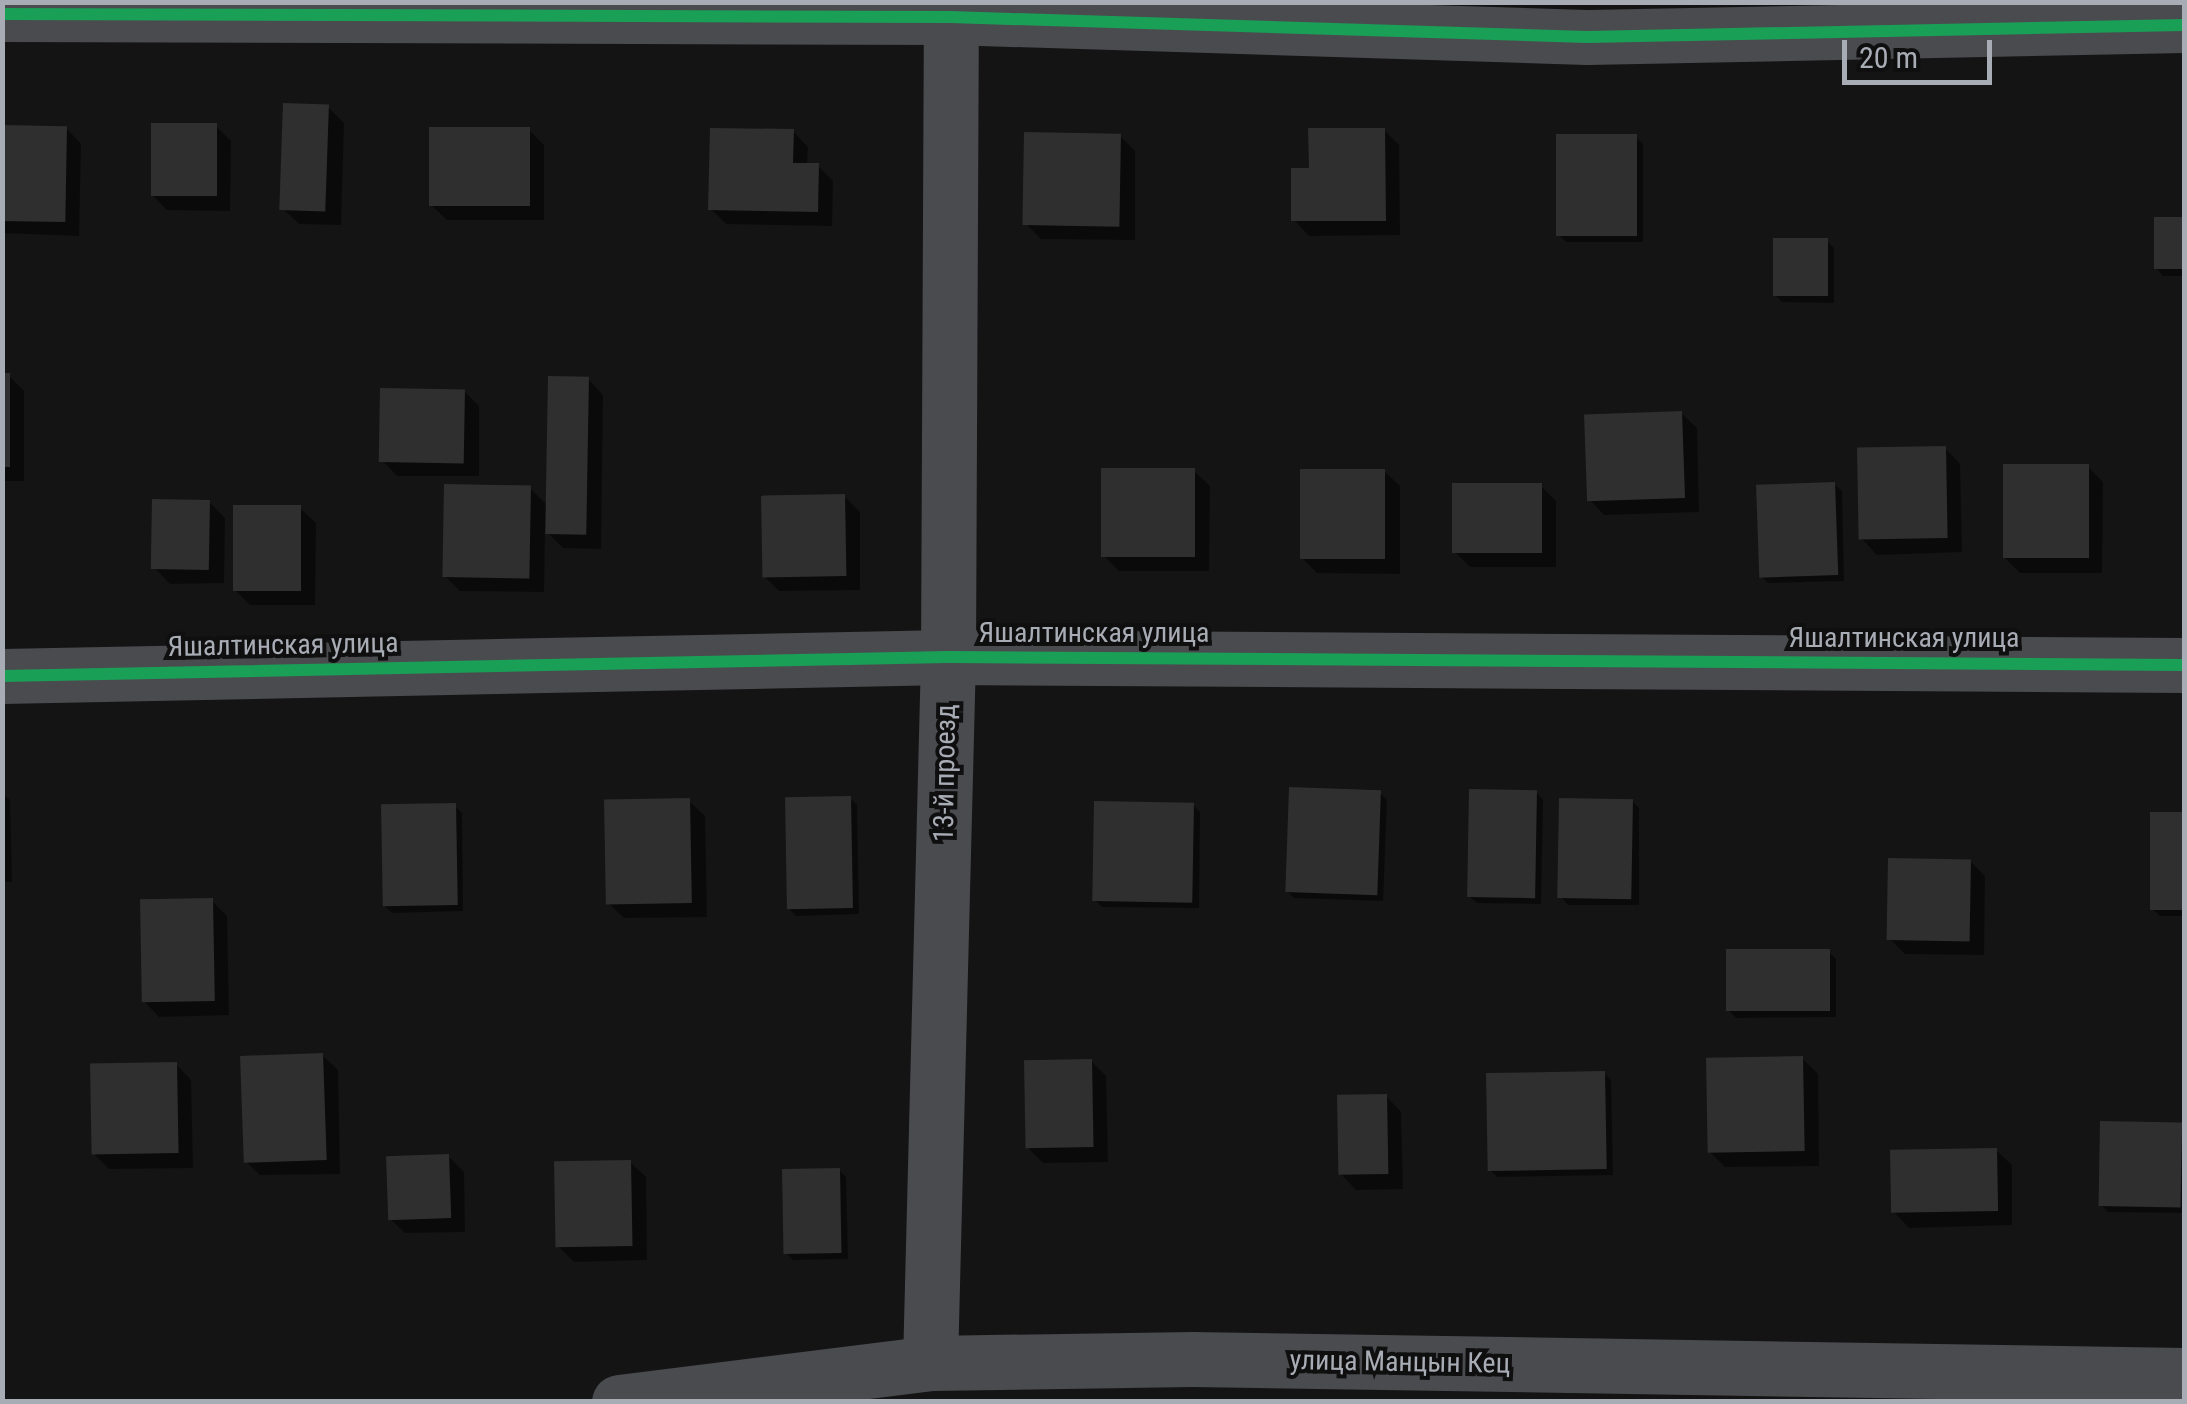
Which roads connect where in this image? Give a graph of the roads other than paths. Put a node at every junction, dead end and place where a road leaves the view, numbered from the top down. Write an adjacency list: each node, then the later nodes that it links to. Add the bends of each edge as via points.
1 (270, 7): 2 (street); 3 (street)
2 (951, 10): 4 (street); 6 (street, 13-й проезд)
3 (2, 14)
4 (1587, 20): 5 (street)
5 (2184, 25)
6 (948, 657): 7 (street, Яшалтинская улица); 8 (street, Яшалтинская улица); 9 (street, 13-й проезд)
7 (2184, 664)
8 (2, 676)
9 (930, 1363): 10 (street, улица Манцын Кец, via 1192,1359); 11 (street, улица Манцын Кец)
10 (2184, 1375)
11 (619, 1402)

